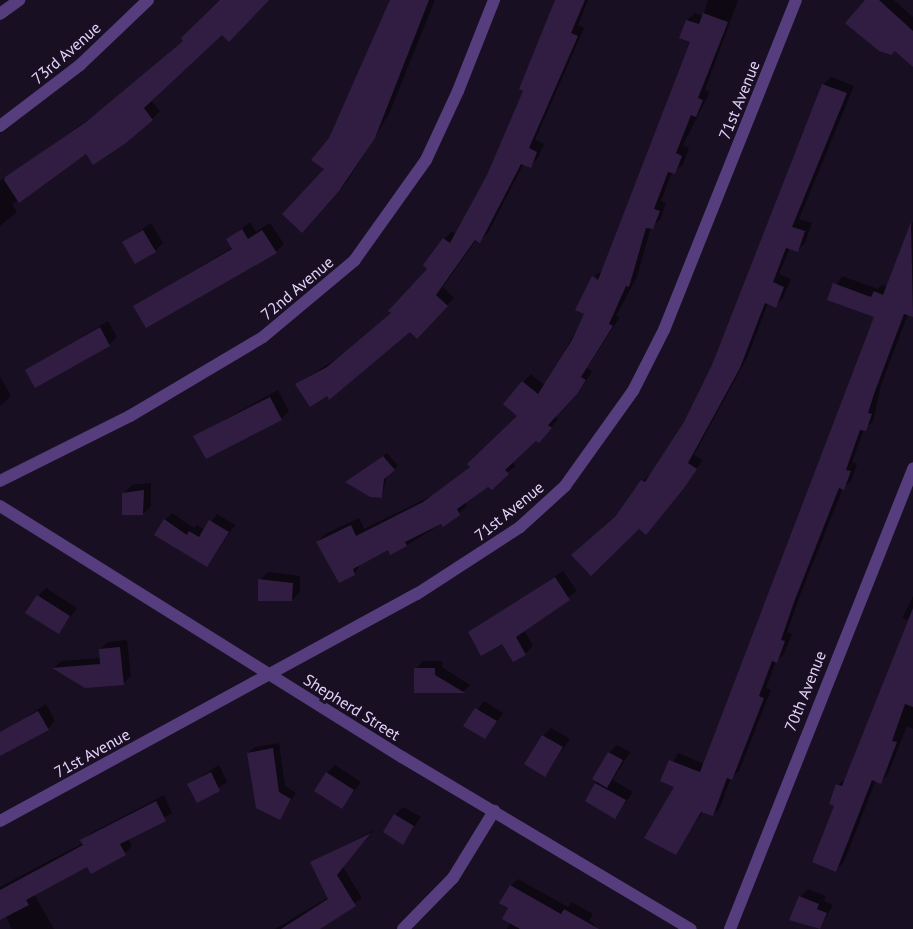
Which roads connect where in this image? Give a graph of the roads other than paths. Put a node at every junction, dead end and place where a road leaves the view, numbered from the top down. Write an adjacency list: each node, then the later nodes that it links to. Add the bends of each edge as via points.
1 (18, 0): 5 (street)
2 (148, 0): 6 (street, 73rd Avenue, via 80,65)
3 (494, 0): 8 (street, 72nd Avenue, via 426,160 354,261 264,338 130,416)
4 (796, 0): 10 (street, 71st Avenue, via 664,330 633,391 565,486 520,527 469,563)
5 (0, 14)
6 (0, 126)
7 (913, 468): 15 (street, 70th Avenue)
8 (0, 481)
9 (0, 506): 10 (street, Shepherd Street)
10 (270, 673): 11 (street, Shepherd Street); 12 (street, 71st Avenue)
11 (494, 811): 13 (street, via 453,878); 14 (street, Shepherd Street)
12 (0, 821)
13 (403, 929)
14 (691, 929)
15 (730, 929)

